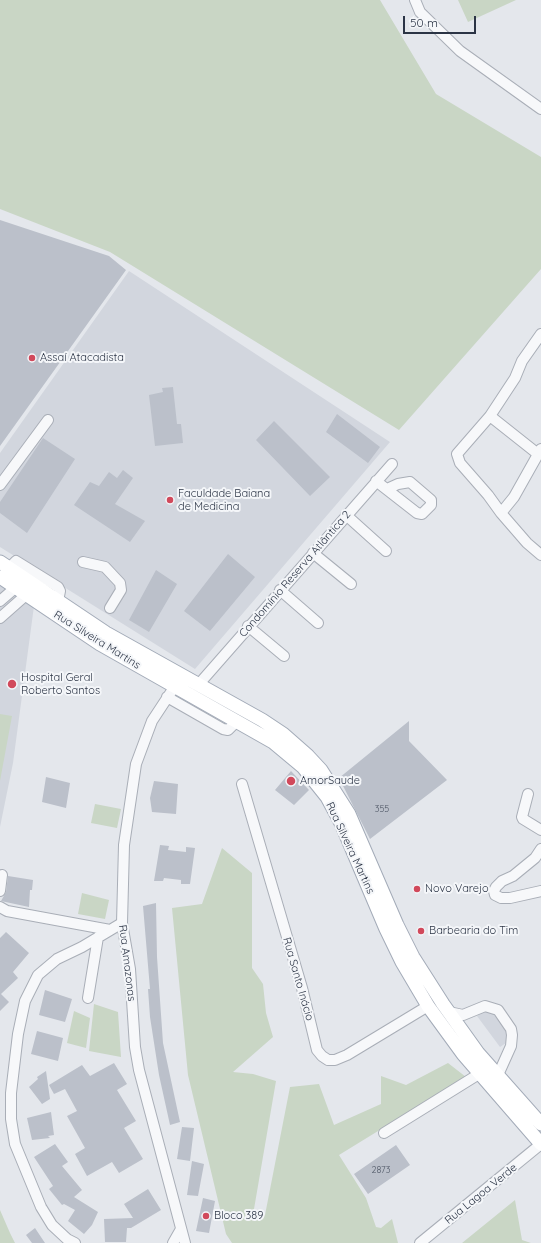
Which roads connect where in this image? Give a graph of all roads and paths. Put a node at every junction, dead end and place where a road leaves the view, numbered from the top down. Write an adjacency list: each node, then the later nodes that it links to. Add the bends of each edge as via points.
1 (415, 0): 2 (street, via 420,12 460,51)
2 (541, 109)
3 (541, 334): 4 (street)
4 (490, 416): 6 (street); 11 (street, via 460,450 457,457)
5 (48, 420): 9 (street)
6 (540, 451): 11 (street, via 521,485)
7 (392, 464): 8 (street, Condomínio Reserva Atlântica 2)
8 (376, 481): 10 (street); 12 (street, Condomínio Reserva Atlântica 2)
9 (0, 484)
10 (387, 489)
11 (501, 513): 15 (street)
12 (346, 515): 13 (street); 14 (street, Condomínio Reserva Atlântica 2)
13 (386, 551)
14 (313, 553): 19 (street); 21 (street, Condomínio Reserva Atlântica 2)
15 (541, 555)
16 (83, 562): 25 (street, via 105,567 120,583 121,590)
17 (3, 569): 18 (main road, Rua Silveira Martins); 20 (main road, Rua Silveira Martins); 24 (street, via 16,561 58,587)
18 (31, 582): 22 (street); 24 (main road, Rua Silveira Martins)
19 (351, 584)
20 (15, 588): 22 (main road, Rua Silveira Martins); 23 (street)
21 (280, 590): 27 (street); 28 (street, Condomínio Reserva Atlântica 2)
22 (26, 595): 26 (street); 31 (main road, Rua Silveira Martins)
23 (0, 601)
24 (58, 601): 30 (main road, Rua Silveira Martins, via 106,632)
25 (110, 608)
26 (0, 618)
27 (318, 624)
28 (248, 626): 29 (street); 30 (street, Condomínio Reserva Atlântica 2)
29 (284, 656)
30 (199, 684): 45 (main road, Rua Silveira Martins, via 282,734 321,770 349,814 413,957)
31 (171, 691): 40 (street, Rua Amazonas, via 152,721 136,764 124,845); 44 (main road, Rua Silveira Martins, via 238,721 289,755 315,780 341,823 386,929)
32 (242, 784): 44 (street, Rua Santo Inácio, via 304,995 317,1050 322,1056 328,1060 335,1060 347,1055)
33 (528, 794): 34 (street, via 523,819)
34 (541, 830)
35 (541, 849): 38 (street, via 535,858 513,876 502,881 494,891 495,895 510,898)
36 (2, 875): 37 (street)
37 (0, 891)
38 (541, 891)
39 (0, 907): 41 (street, via 7,911)
40 (122, 923): 41 (street); 51 (street, Rua Amazonas, via 130,969 139,1070)
41 (110, 930): 42 (street)
42 (98, 937): 43 (street); 52 (street, via 52,963 30,988 18,1034 11,1093 11,1119 15,1144 32,1187 52,1225)
43 (88, 998)
44 (428, 1006): 46 (main road, Rua Silveira Martins)
45 (449, 1012): 47 (main road, Rua Silveira Martins, via 478,1053); 47 (street, via 463,1014 485,1006 498,1010 511,1029 512,1035)
46 (479, 1074): 49 (street); 50 (main road, Rua Silveira Martins)
47 (498, 1075): 48 (main road, Rua Silveira Martins)
48 (539, 1118)
49 (384, 1133)
50 (541, 1144): 55 (street, Rua Lagoa Verde)
51 (181, 1229): 53 (street); 54 (street, Rua Amazonas)
52 (75, 1243)
53 (173, 1243)
54 (185, 1243)
55 (420, 1243)

